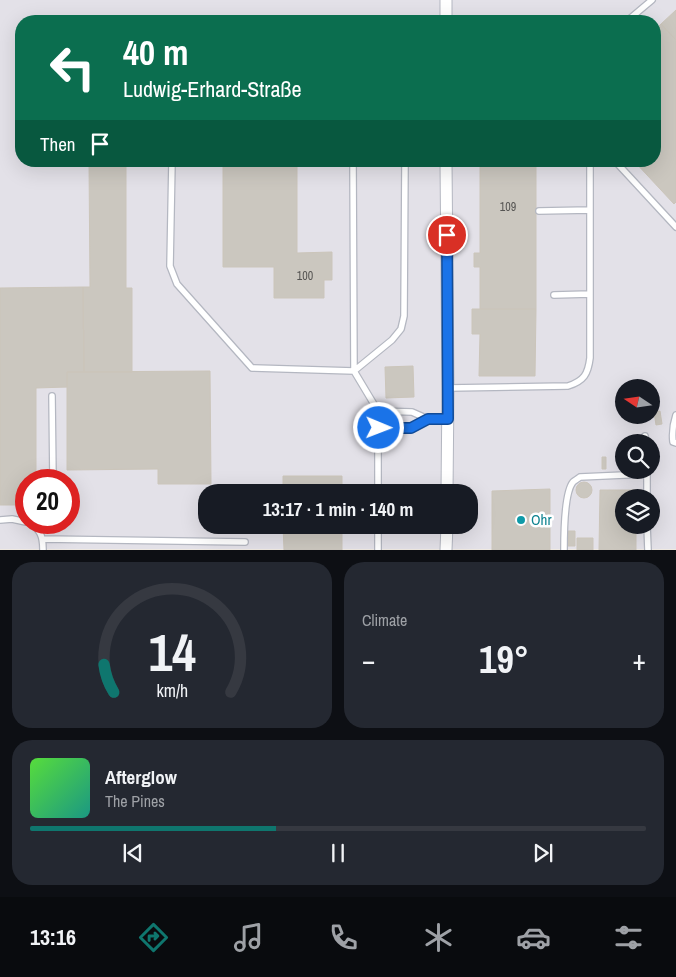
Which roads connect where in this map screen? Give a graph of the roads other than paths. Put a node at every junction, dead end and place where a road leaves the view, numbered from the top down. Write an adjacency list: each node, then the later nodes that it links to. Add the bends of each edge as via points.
1 (446, 0): 3 (street)
2 (652, 0): 4 (lane)
3 (446, 15)
4 (634, 15)
5 (172, 167): 16 (lane, via 170,266 177,284 252,368)
6 (353, 167): 16 (lane)
7 (405, 167): 16 (lane, via 404,316 401,328 392,340)
8 (446, 167): 17 (street)
9 (590, 167): 11 (lane)
10 (621, 167): 13 (lane)
11 (590, 210): 12 (lane); 14 (lane)
12 (539, 211)
13 (676, 227)
14 (590, 294): 15 (lane); 17 (lane, via 589,368 577,383 568,386)
15 (554, 295)
16 (354, 371): 19 (lane)
17 (448, 388): 22 (street)
18 (52, 396): 25 (lane)
19 (378, 411): 21 (lane, via 412,412); 23 (lane)
20 (676, 415): 24 (lane, via 672,434)
21 (428, 419): 22 (lane); 23 (lane, via 411,428)
22 (448, 419): 28 (street)
23 (379, 428): 27 (lane)
24 (676, 443)
25 (53, 469)
26 (615, 474): 40 (lane, via 580,477 574,481 566,509)
27 (378, 484)
28 (447, 484)
29 (0, 520): 30 (lane)
30 (15, 520)
31 (40, 534): 35 (lane)
32 (378, 534): 38 (lane)
33 (447, 534): 39 (street)
34 (647, 534): 41 (lane)
35 (43, 539): 36 (lane); 37 (lane)
36 (245, 542)
37 (43, 550)
38 (378, 550)
39 (446, 550)
40 (564, 550)
41 (648, 550)

